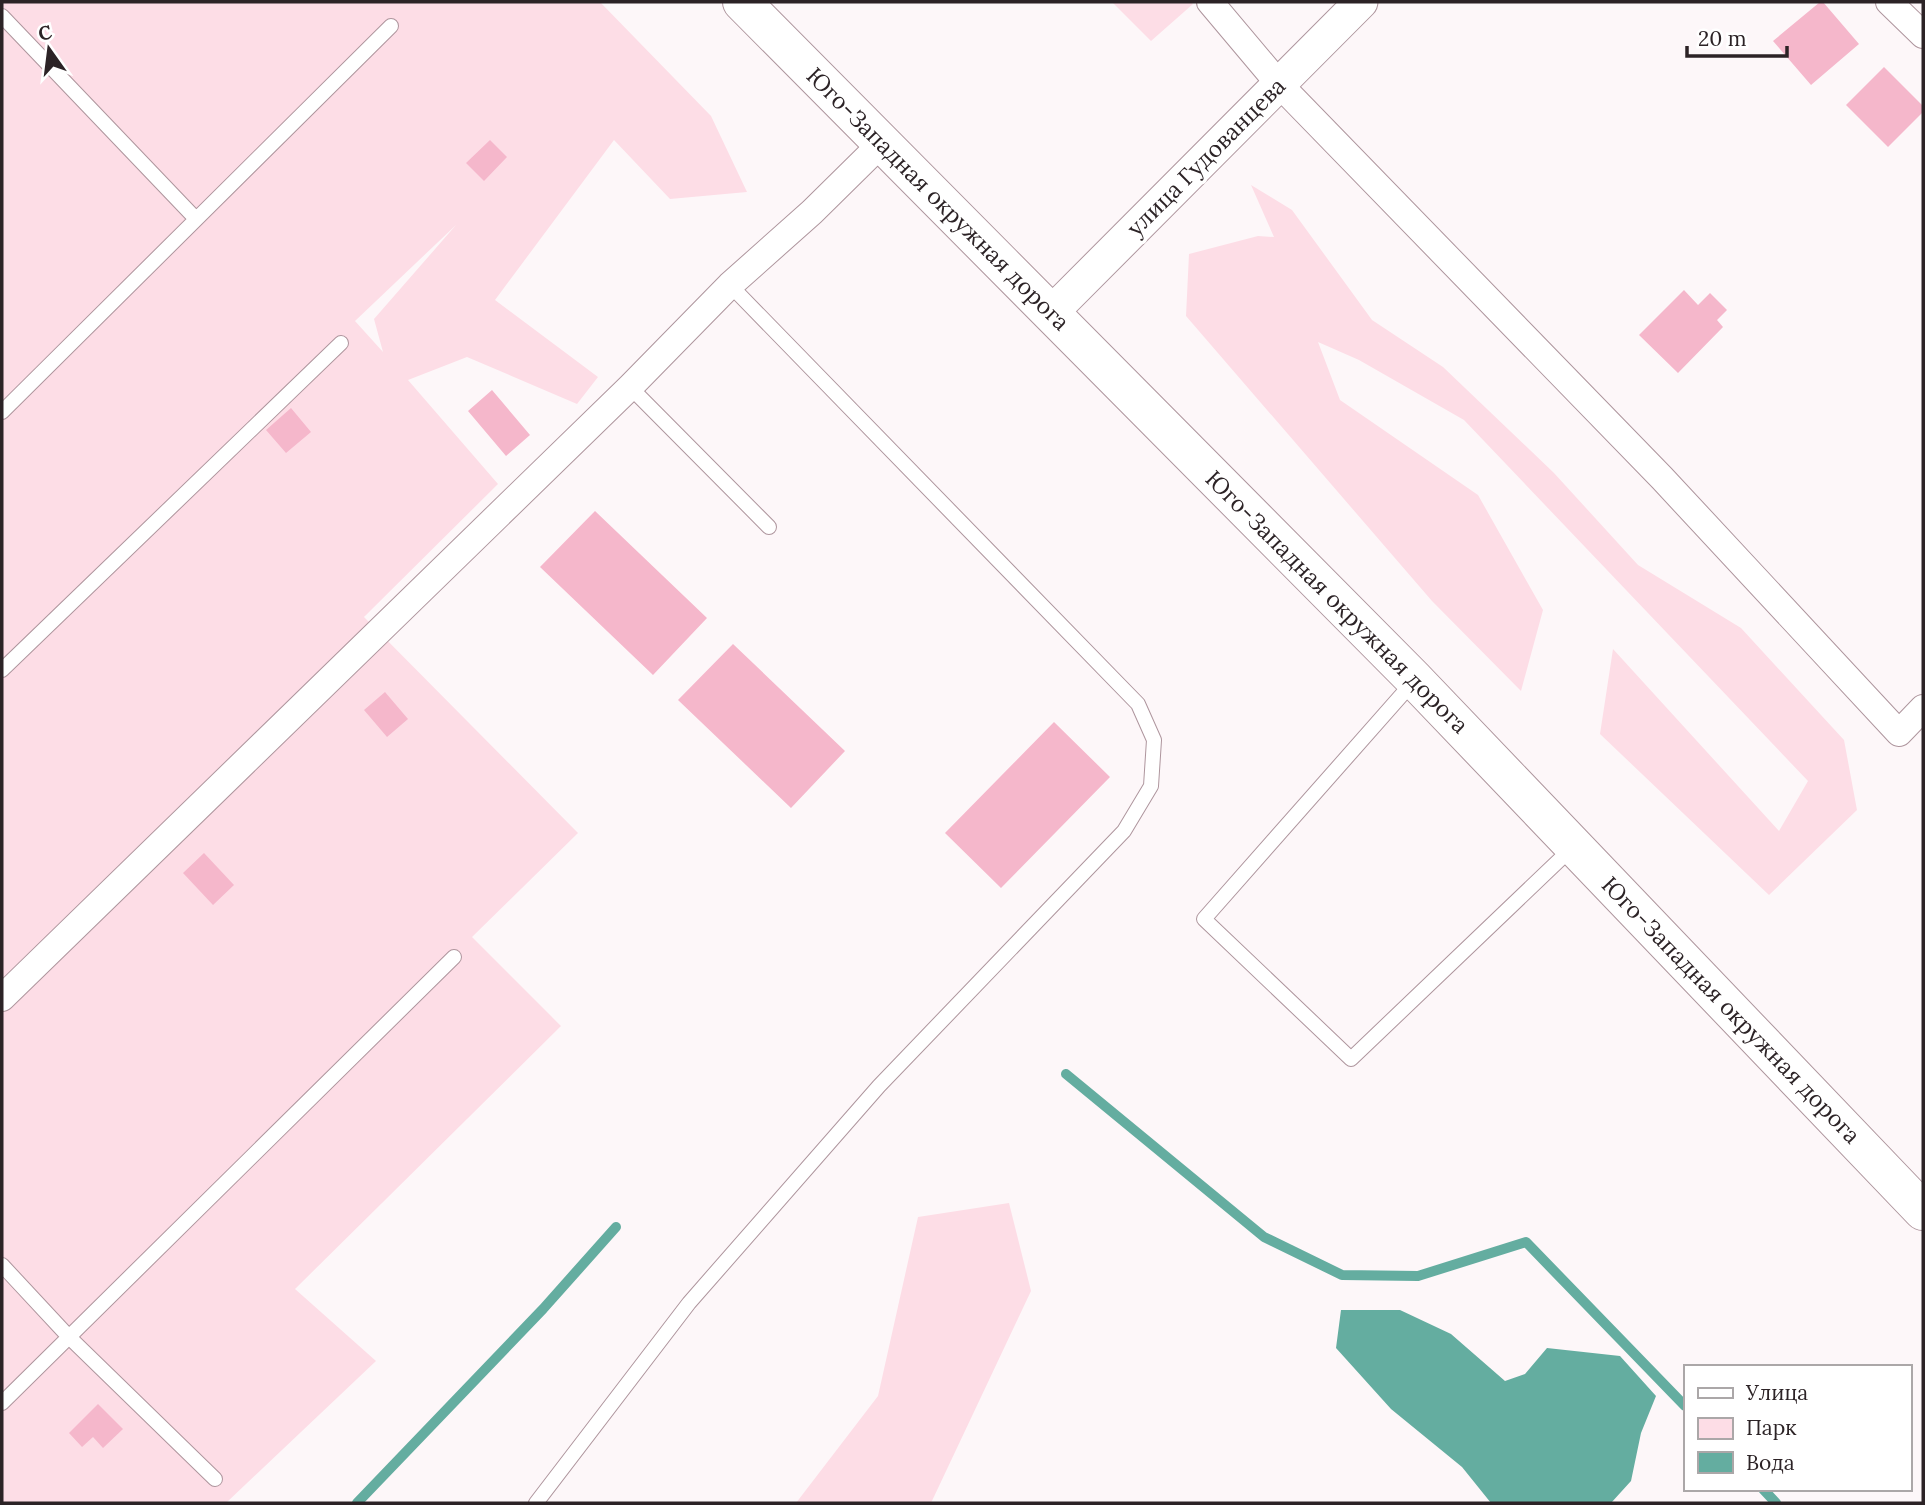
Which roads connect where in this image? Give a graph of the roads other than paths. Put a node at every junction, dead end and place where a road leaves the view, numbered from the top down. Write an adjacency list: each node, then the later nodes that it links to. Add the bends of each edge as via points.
1 (742, 2): 9 (highway, Юго-Западная окружная дорога)
2 (1210, 2): 8 (street)
3 (1361, 2): 8 (street, улица Гудованцева)
4 (1889, 2): 7 (street)
5 (2, 16): 10 (lane)
6 (391, 26): 10 (lane)
7 (1923, 35)
8 (1279, 84): 12 (street, улица Гудованцева); 19 (street, via 1662,478 1899,733)
9 (882, 143): 11 (street); 12 (highway, Юго-Западная окружная дорога)
10 (196, 219): 15 (lane)
11 (730, 285): 14 (street); 28 (lane, via 1138,704 1154,740 1151,786 1124,831 879,1086 689,1303)
12 (1051, 313): 18 (highway, Юго-Западная окружная дорога)
13 (341, 343): 17 (lane)
14 (630, 387): 16 (lane); 22 (street)
15 (2, 412)
16 (769, 527)
17 (2, 670)
18 (1415, 680): 20 (highway, Юго-Западная окружная дорога); 20 (lane, via 1204,919 1351,1059)
19 (1923, 708)
20 (1575, 845): 23 (highway, Юго-Западная окружная дорога)
21 (454, 957): 25 (lane)
22 (2, 998)
23 (1923, 1211)
24 (2, 1265): 25 (lane)
25 (69, 1337): 26 (lane); 27 (lane)
26 (2, 1404)
27 (215, 1479)
28 (536, 1503)

